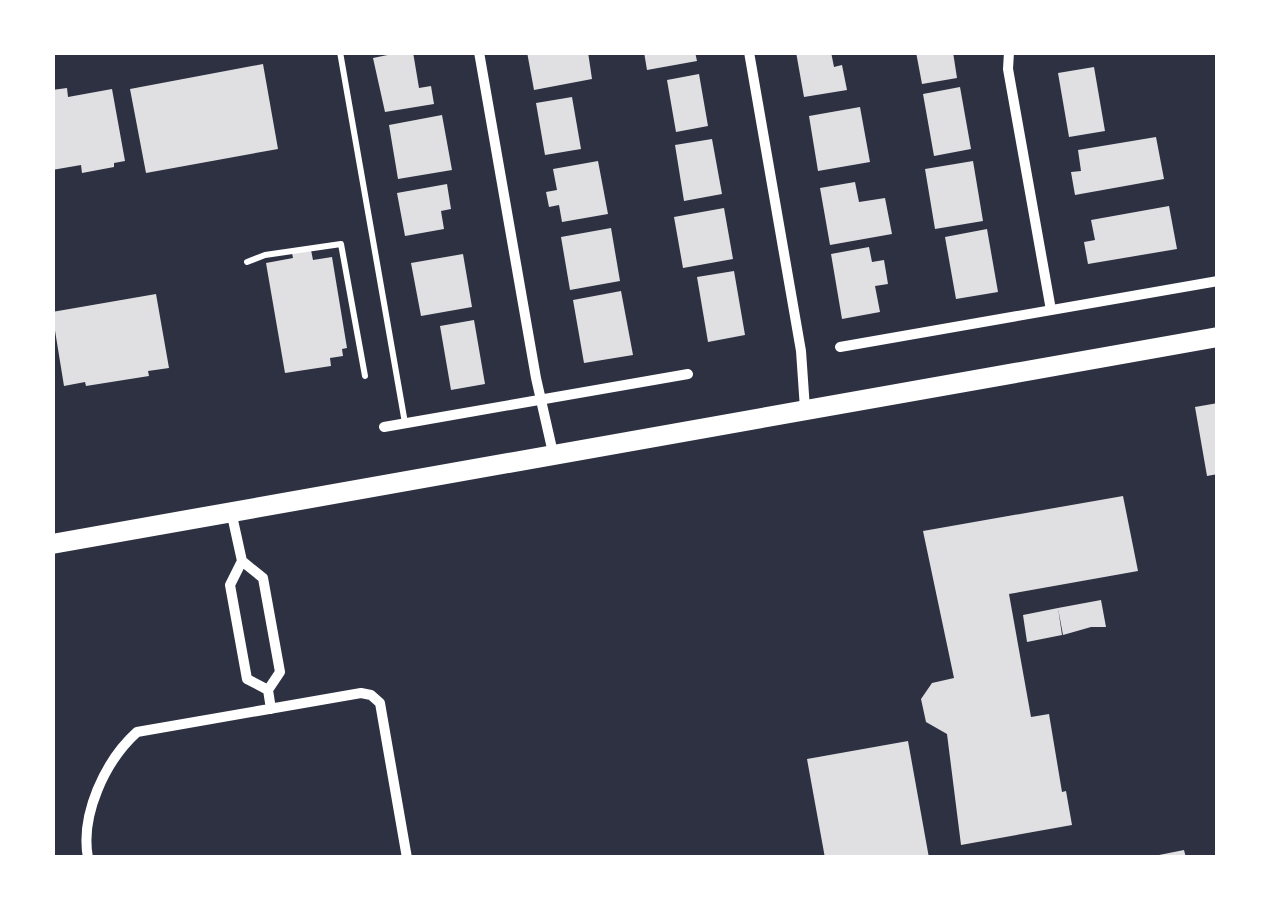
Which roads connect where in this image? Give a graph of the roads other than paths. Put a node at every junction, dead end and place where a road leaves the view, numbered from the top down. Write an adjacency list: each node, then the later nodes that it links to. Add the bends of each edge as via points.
1 (340, 52): 14 (lane)
2 (479, 52): 12 (street)
3 (749, 52): 13 (street, via 801,351)
4 (1009, 52): 7 (street)
5 (247, 262): 11 (lane, via 341,244)
6 (1218, 281): 7 (street)
7 (1050, 310): 9 (street)
8 (1218, 336): 13 (main road)
9 (840, 347)
10 (688, 374): 12 (street)
11 (365, 376)
12 (541, 400): 14 (street); 16 (street)
13 (805, 410): 16 (main road)
14 (405, 423): 15 (street)
15 (384, 427)
16 (553, 452): 17 (main road)
17 (231, 511): 18 (main road); 19 (street)
18 (52, 544)
19 (242, 561): 20 (street, via 262,578 280,672); 20 (street, via 230,586 247,679)
20 (268, 690): 21 (street)
21 (270, 708): 22 (street, via 138,732 121,747 89,815); 23 (street, via 361,693 380,703)
22 (88, 858)
23 (408, 858)

